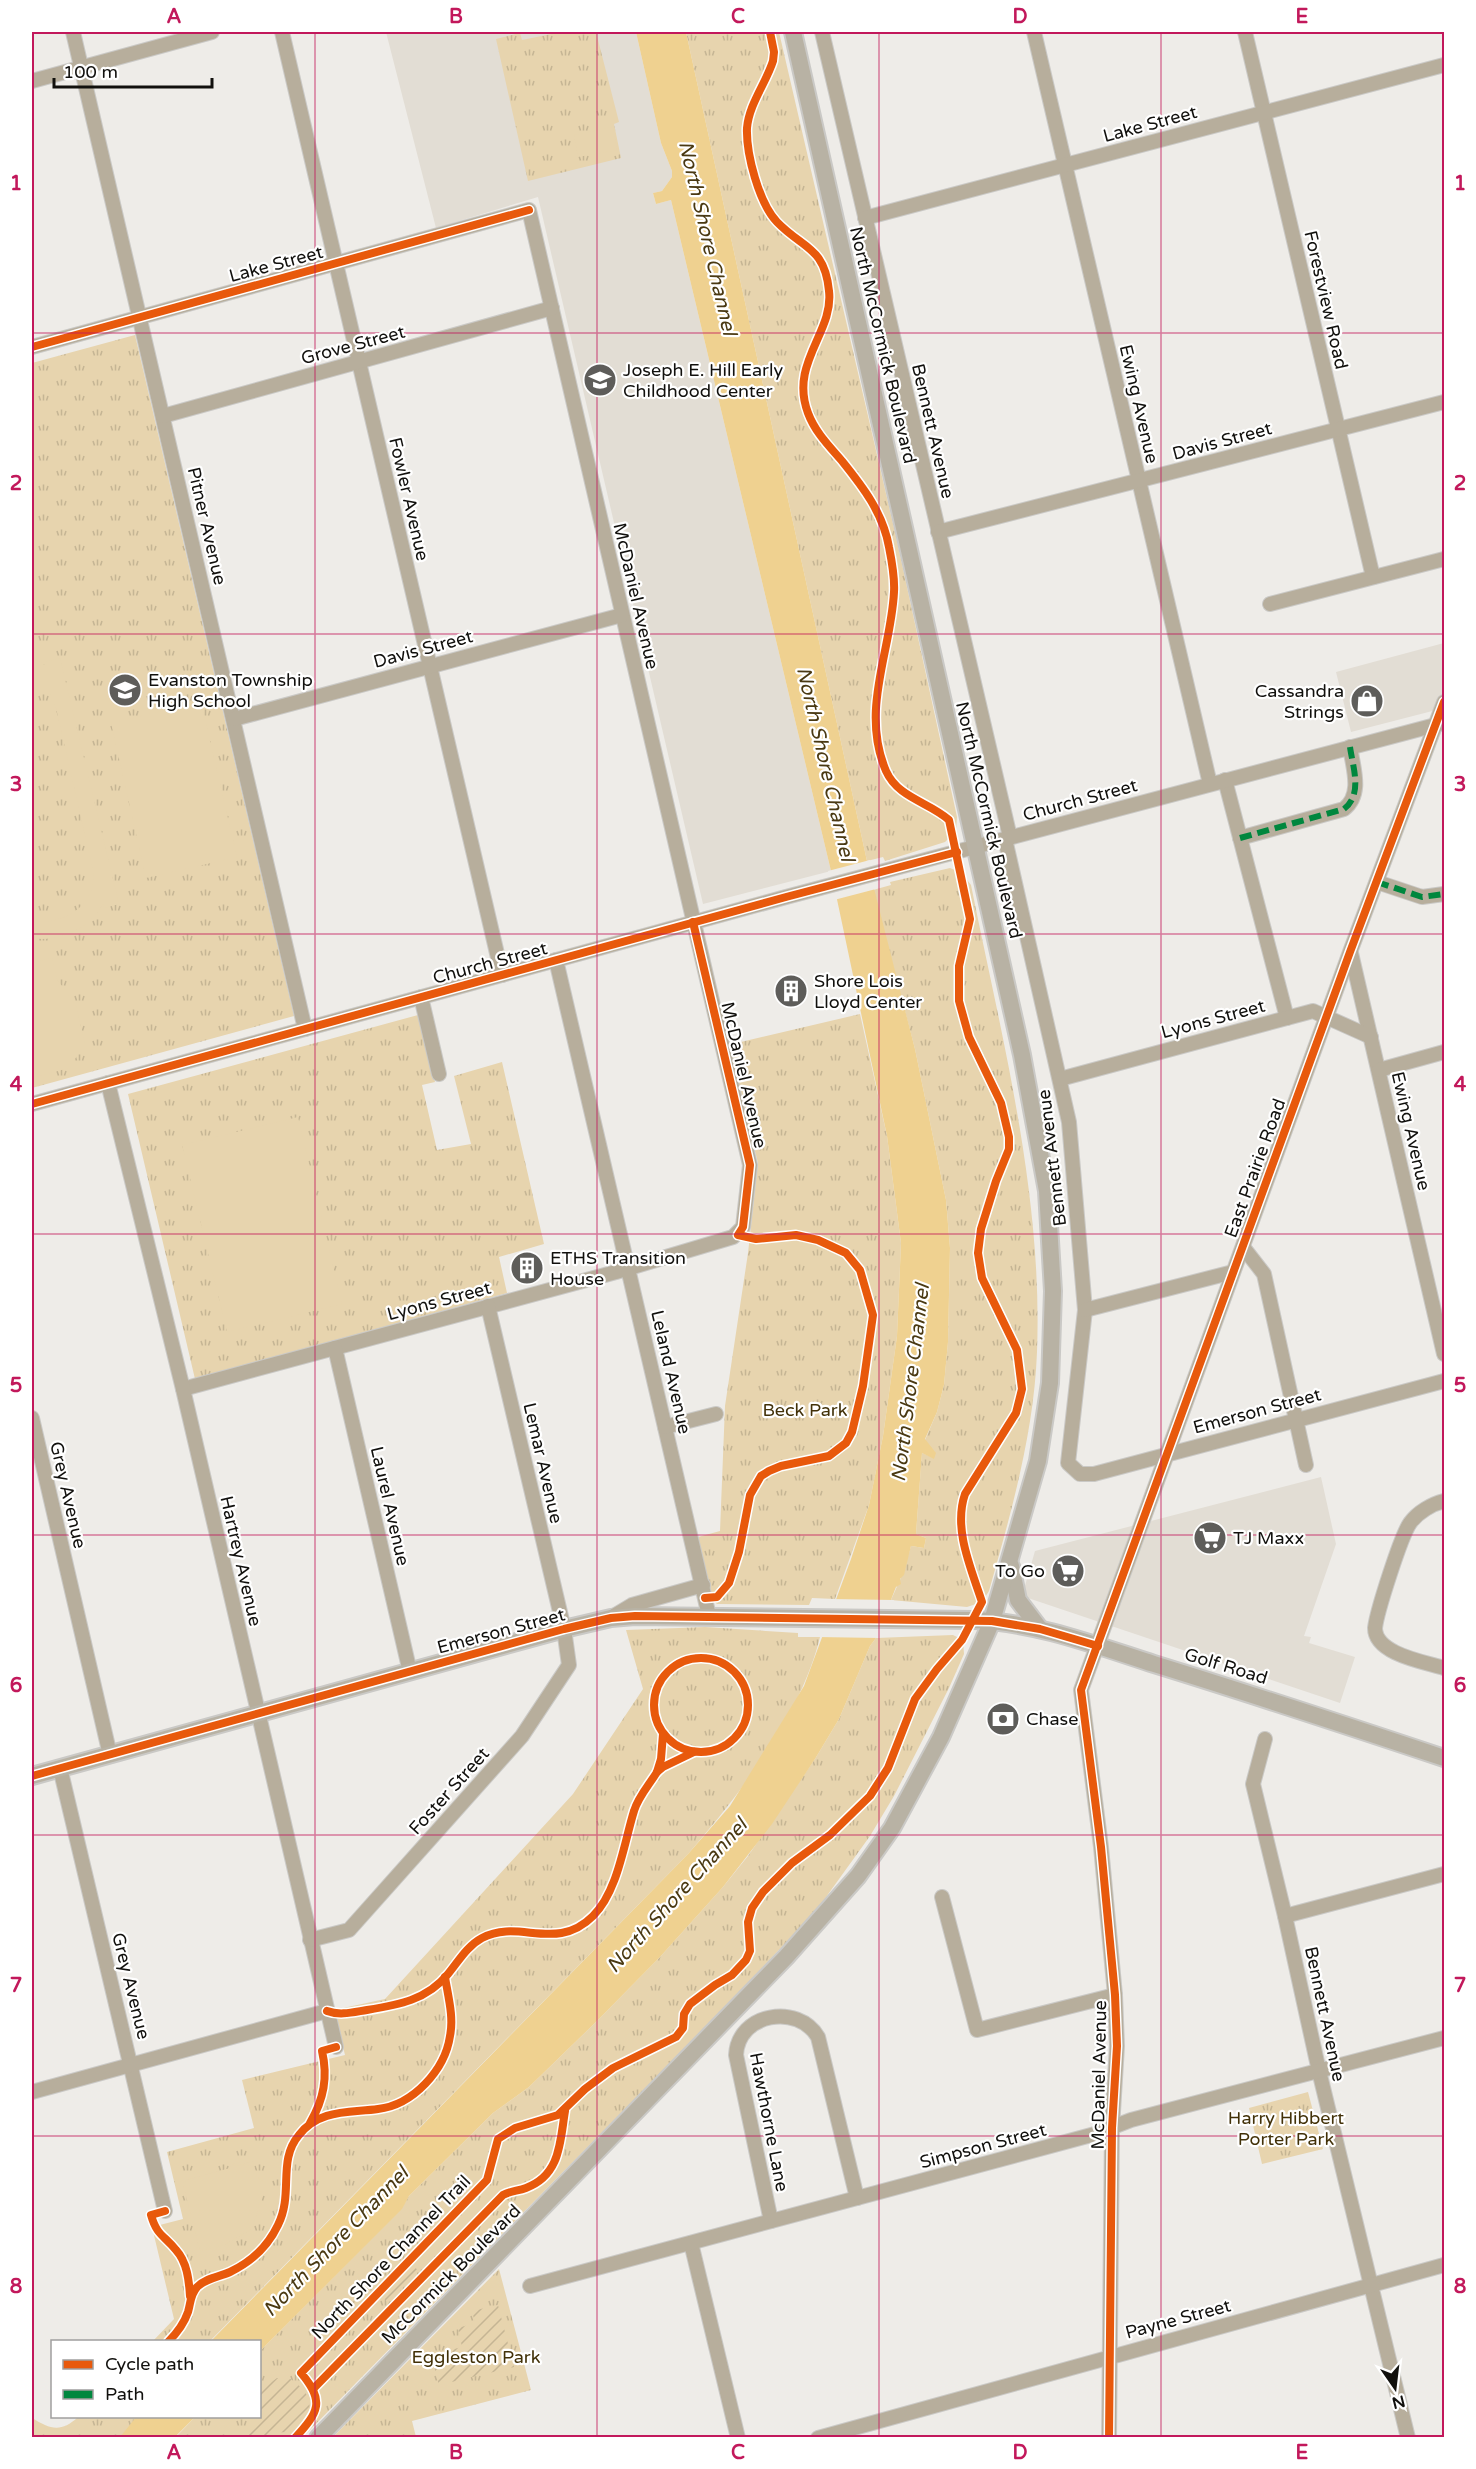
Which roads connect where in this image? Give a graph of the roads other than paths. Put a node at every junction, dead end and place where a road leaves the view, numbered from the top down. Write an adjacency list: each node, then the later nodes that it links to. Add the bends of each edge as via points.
1 (73, 32): 9 (street, Pitner Avenue)
2 (212, 32): 9 (street)
3 (282, 32): 15 (street, Fowler Avenue)
4 (793, 32): 38 (main road, North McCormick Boulevard)
5 (822, 32): 14 (street, Bennett Avenue)
6 (1034, 32): 12 (street, Ewing Avenue)
7 (1245, 32): 11 (street, Forestview Road)
8 (1444, 65): 11 (street, Lake Street)
9 (81, 67): 10 (street); 17 (street, Pitner Avenue)
10 (32, 81)
11 (1264, 113): 12 (street, Lake Street); 22 (street, Forestview Road)
12 (1066, 165): 14 (street, Lake Street); 23 (street, Ewing Avenue)
13 (529, 210): 15 (street, Lake Street); 16 (street, McDaniel Avenue)
14 (865, 218): 24 (street, Bennett Avenue)
15 (335, 264): 17 (street, Lake Street); 19 (street, Fowler Avenue)
16 (552, 308): 19 (street, Grove Street); 28 (street, McDaniel Avenue)
17 (140, 317): 18 (street, Lake Street); 21 (street, Pitner Avenue)
18 (32, 347)
19 (359, 362): 21 (street, Grove Street); 29 (street, Fowler Avenue)
20 (1444, 402): 22 (street, Davis Street)
21 (163, 416): 31 (street, Pitner Avenue)
22 (1338, 430): 23 (street, Davis Street); 26 (street, Forestview Road)
23 (1138, 482): 24 (street, Davis Street); 35 (street, Ewing Avenue)
24 (938, 532): 36 (street, Bennett Avenue)
25 (1444, 559): 26 (street)
26 (1373, 577): 27 (street)
27 (1270, 604)
28 (622, 615): 29 (street, Davis Street); 41 (street, McDaniel Avenue)
29 (429, 666): 31 (street, Davis Street); 44 (street, Fowler Avenue)
30 (1444, 702): 32 (street, East Prairie Road)
31 (234, 719): 48 (street, Pitner Avenue)
32 (1440, 724): 33 (street, Church Street); 39 (street, East Prairie Road)
33 (1350, 747): 34 (street, Church Street); 37 (street, via 1356,789 1353,802 1344,809)
34 (1226, 780): 35 (street, Church Street); 37 (street)
35 (1210, 784): 36 (street, Church Street)
36 (1008, 838): 38 (street, Church Street); 53 (street, Bennett Avenue)
37 (1240, 838): 47 (street)
38 (976, 847): 41 (street, Church Street); 74 (main road, North McCormick Boulevard, via 1022,1055 1047,1191 1053,1291 1045,1419 1033,1486)
39 (1377, 882): 40 (street, via 1422,897); 42 (street, East Prairie Road)
40 (1444, 894)
41 (693, 922): 43 (street, Church Street); 56 (street, McDaniel Avenue, via 750,1165 743,1227)
42 (1350, 952): 46 (street, East Prairie Road); 49 (street, Ewing Avenue)
43 (556, 960): 44 (street, Church Street); 58 (street, Leland Avenue)
44 (502, 975): 45 (street, Church Street)
45 (421, 997): 48 (street, Church Street); 52 (street)
46 (1327, 1017): 47 (street, Lyons Street, via 1313,1011); 49 (street, Lyons Street); 57 (street, East Prairie Road)
47 (1287, 1018): 53 (street, Lyons Street)
48 (305, 1029): 54 (street, Church Street)
49 (1371, 1037): 51 (street, Ewing Avenue)
50 (1444, 1052): 51 (street)
51 (1378, 1070): 63 (street, Ewing Avenue)
52 (439, 1074)
53 (1060, 1079): 61 (street, Bennett Avenue, via 1070,1122)
54 (108, 1083): 55 (street, Church Street); 65 (street, Hartrey Avenue)
55 (32, 1104)
56 (738, 1234): 58 (street, Lyons Street)
57 (1242, 1247): 59 (street, East Prairie Road); 68 (street, via 1264,1274)
58 (628, 1268): 60 (street, Lyons Street); 69 (street, Leland Avenue)
59 (1233, 1272): 61 (street); 70 (street, East Prairie Road)
60 (488, 1306): 62 (street, Lyons Street); 79 (street, Lemar Avenue)
61 (1085, 1310): 72 (street, Bennett Avenue, via 1068,1463)
62 (335, 1348): 65 (street, Lyons Street); 83 (street, Laurel Avenue)
63 (1444, 1354)
64 (1444, 1381): 68 (street, Emerson Street)
65 (183, 1389): 84 (street, Hartrey Avenue)
66 (716, 1414): 69 (street)
67 (32, 1418): 86 (street, Grey Avenue)
68 (1297, 1420): 70 (street, Emerson Street); 71 (street)
69 (665, 1427): 75 (street, Leland Avenue)
70 (1167, 1456): 72 (street, Emerson Street); 81 (street, East Prairie Road)
71 (1306, 1465)
72 (1080, 1474)
73 (1444, 1501): 82 (street, via 1424,1510 1406,1530 1375,1635 1384,1648)
74 (1010, 1559): 78 (main road, North McCormick Boulevard); 80 (main road, via 1018,1600)
75 (703, 1586): 76 (street, Leland Avenue); 77 (street, Emerson Street, via 632,1605)
76 (709, 1616): 77 (main road, Emerson Street); 78 (main road, Emerson Street)
77 (612, 1618): 79 (main road, Emerson Street)
78 (992, 1620): 80 (main road, Golf Road); 110 (main road, McCormick Boulevard, via 941,1737 906,1803 846,1891)
79 (564, 1629): 83 (main road, Emerson Street); 93 (street, Foster Street, via 569,1665 522,1736 350,1930)
80 (1040, 1629): 81 (main road, Golf Road)
81 (1098, 1646): 87 (main road, Golf Road); 94 (street, McDaniel Avenue, via 1081,1690)
82 (1444, 1668)
83 (410, 1672): 84 (main road, Emerson Street)
84 (258, 1714): 86 (main road, Emerson Street); 93 (street, Hartrey Avenue)
85 (1265, 1739): 92 (street, Bennett Avenue, via 1253,1784)
86 (110, 1755): 88 (main road, Emerson Street)
87 (1444, 1758)
88 (60, 1768): 89 (main road, Emerson Street); 98 (street, Grey Avenue)
89 (32, 1776)
90 (1444, 1874): 92 (street)
91 (942, 1897): 94 (street, via 977,2030)
92 (1285, 1916): 99 (street, Bennett Avenue)
93 (310, 1940): 95 (street, Hartrey Avenue)
94 (1115, 1995): 101 (street, McDaniel Avenue, via 1118,2046)
95 (327, 2011): 97 (street, Hartrey Avenue); 98 (street)
96 (1444, 2038): 99 (street, Simpson Street)
97 (336, 2047)
98 (131, 2065): 100 (street); 103 (street, Grey Avenue)
99 (1319, 2072): 101 (street, Simpson Street); 107 (street, Bennett Avenue)
100 (32, 2092)
101 (1112, 2128): 102 (street, Simpson Street); 109 (street, McDaniel Avenue)
102 (857, 2198): 104 (street, Simpson Street); 104 (street, Hawthorne Lane, via 818,2037 798,2020 767,2018 741,2036 736,2055)
103 (165, 2211)
104 (771, 2221): 105 (street, Simpson Street)
105 (691, 2243): 108 (street, Simpson Street); 111 (street)
106 (1444, 2265): 107 (street, Payne Street)
107 (1372, 2284): 109 (street, Payne Street); 114 (street, Bennett Avenue)
108 (531, 2286)
109 (1111, 2356): 112 (street, Payne Street); 113 (street, McDaniel Avenue)
110 (318, 2438)
111 (738, 2438)
112 (818, 2438)
113 (1109, 2438)
114 (1408, 2438)

